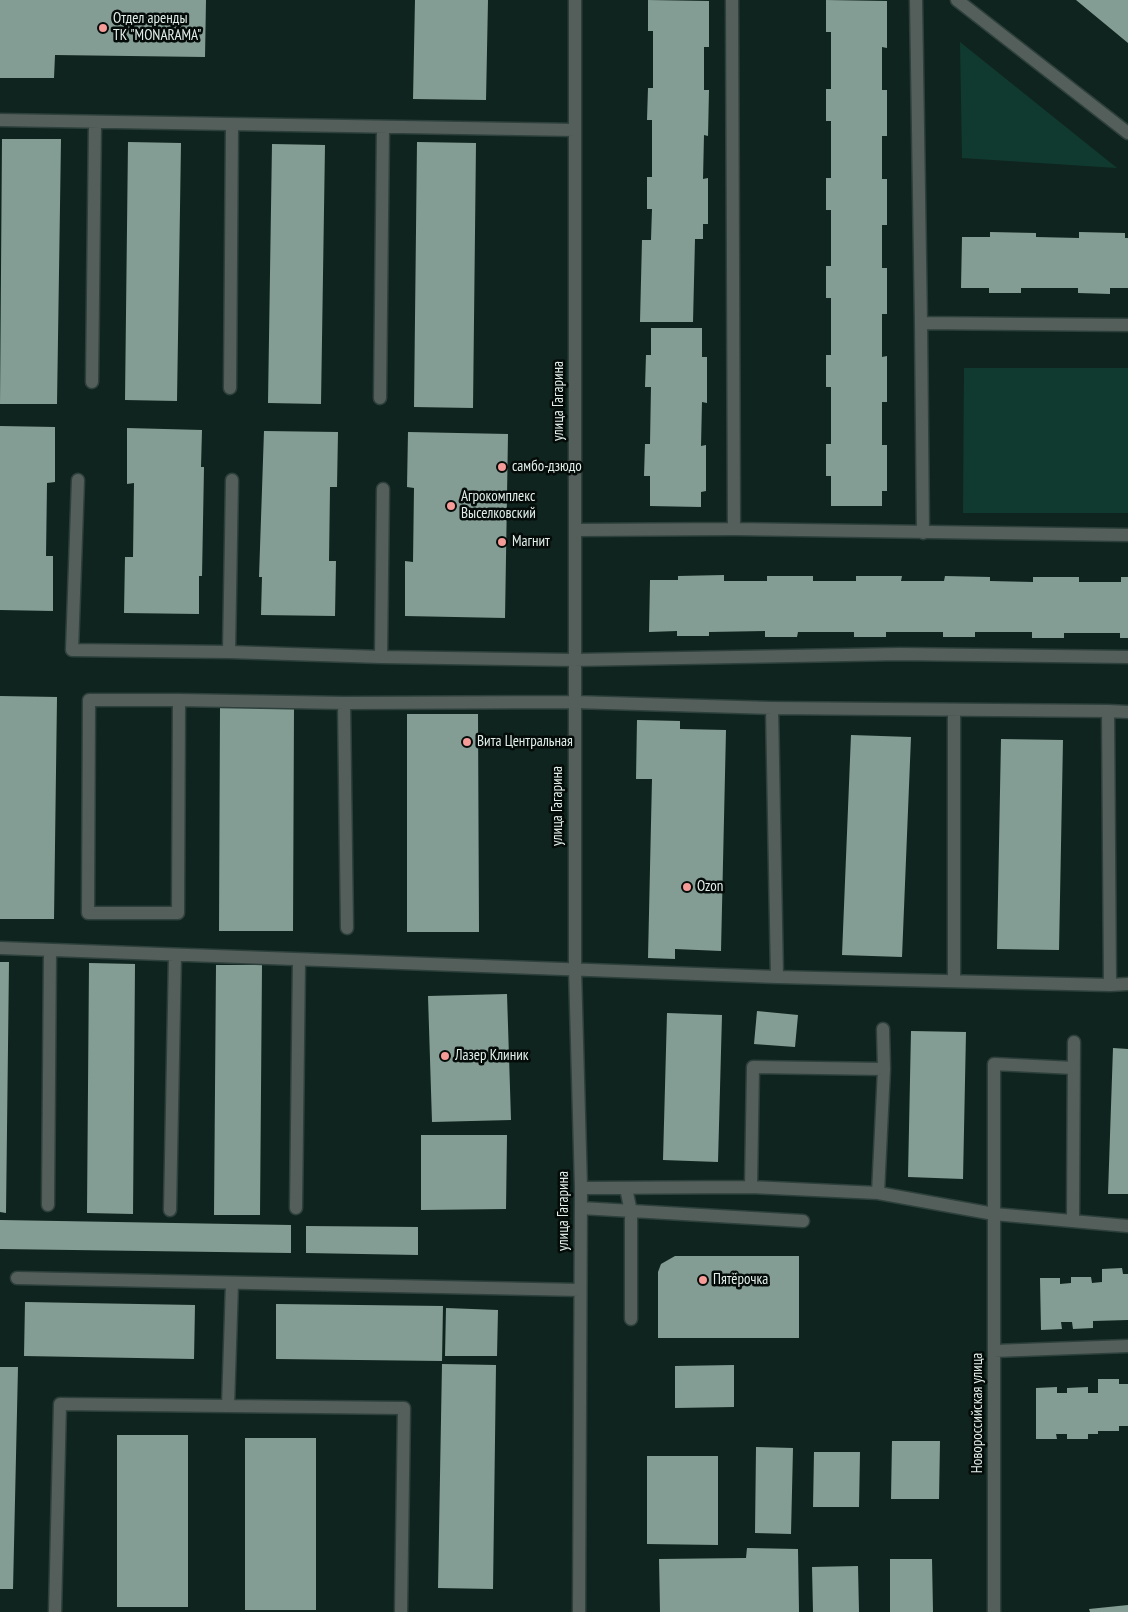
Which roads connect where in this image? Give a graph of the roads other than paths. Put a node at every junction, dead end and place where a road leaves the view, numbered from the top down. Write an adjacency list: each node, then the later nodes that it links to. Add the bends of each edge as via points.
1 (575, 0): 9 (street, улица Гагарина)
2 (732, 0): 19 (street)
3 (916, 0): 11 (street)
4 (957, 0): 10 (street)
5 (0, 120): 6 (street)
6 (95, 123): 7 (street); 13 (street)
7 (232, 126): 8 (street); 14 (street)
8 (383, 128): 9 (street); 15 (street)
9 (575, 130): 20 (street, улица Гагарина)
10 (1128, 133)
11 (921, 323): 12 (street); 21 (street)
12 (1128, 325)
13 (92, 382)
14 (230, 388)
15 (380, 398)
16 (78, 480): 23 (street, via 72,650)
17 (232, 480): 23 (street)
18 (383, 489): 24 (street)
19 (734, 529): 20 (street); 21 (street)
20 (576, 530): 26 (street, улица Гагарина)
21 (922, 533): 22 (street)
22 (1128, 535)
23 (229, 652): 24 (street)
24 (381, 657): 26 (street)
25 (1128, 657): 26 (street, via 900,654)
26 (574, 660): 28 (street, улица Гагарина)
27 (179, 700): 27 (street, via 178,913 88,913 89,700); 29 (street)
28 (574, 702): 29 (street); 30 (street); 39 (street, улица Гагарина)
29 (344, 703): 34 (street)
30 (772, 708): 31 (street); 40 (street)
31 (954, 710): 32 (street); 41 (street)
32 (1108, 711): 33 (street); 43 (street)
33 (1128, 712)
34 (347, 928)
35 (0, 948): 36 (street)
36 (50, 951): 37 (street); 52 (street)
37 (175, 955): 38 (street); 55 (street)
38 (299, 960): 39 (street); 53 (street)
39 (575, 969): 40 (street); 49 (street, улица Гагарина)
40 (777, 977): 41 (street)
41 (954, 980): 43 (street)
42 (1128, 984): 43 (street)
43 (1110, 985)
44 (883, 1029): 46 (street)
45 (1074, 1042): 47 (street)
46 (884, 1068): 48 (street, via 753,1067); 51 (street)
47 (1074, 1068): 57 (street, Новороссийская улица, via 994,1064); 59 (street)
48 (751, 1187): 50 (street); 51 (street)
49 (581, 1188): 50 (street); 54 (street, улица Гагарина)
50 (626, 1188): 56 (street)
51 (878, 1193): 57 (street)
52 (48, 1205)
53 (296, 1208)
54 (581, 1208): 56 (street); 63 (street, улица Гагарина)
55 (170, 1210)
56 (631, 1212): 58 (street); 64 (street)
57 (994, 1214): 59 (street); 66 (street, Новороссийская улица)
58 (803, 1221)
59 (1073, 1221): 60 (street)
60 (1128, 1226)
61 (17, 1278): 62 (street)
62 (232, 1283): 63 (street); 67 (street)
63 (580, 1290): 70 (street, улица Гагарина)
64 (631, 1320)
65 (1128, 1346): 66 (street)
66 (994, 1351): 71 (street, Новороссийская улица)
67 (228, 1406): 68 (street, via 60,1404); 69 (street, via 404,1408)
68 (55, 1612)
69 (401, 1612)
70 (578, 1612)
71 (994, 1612)

